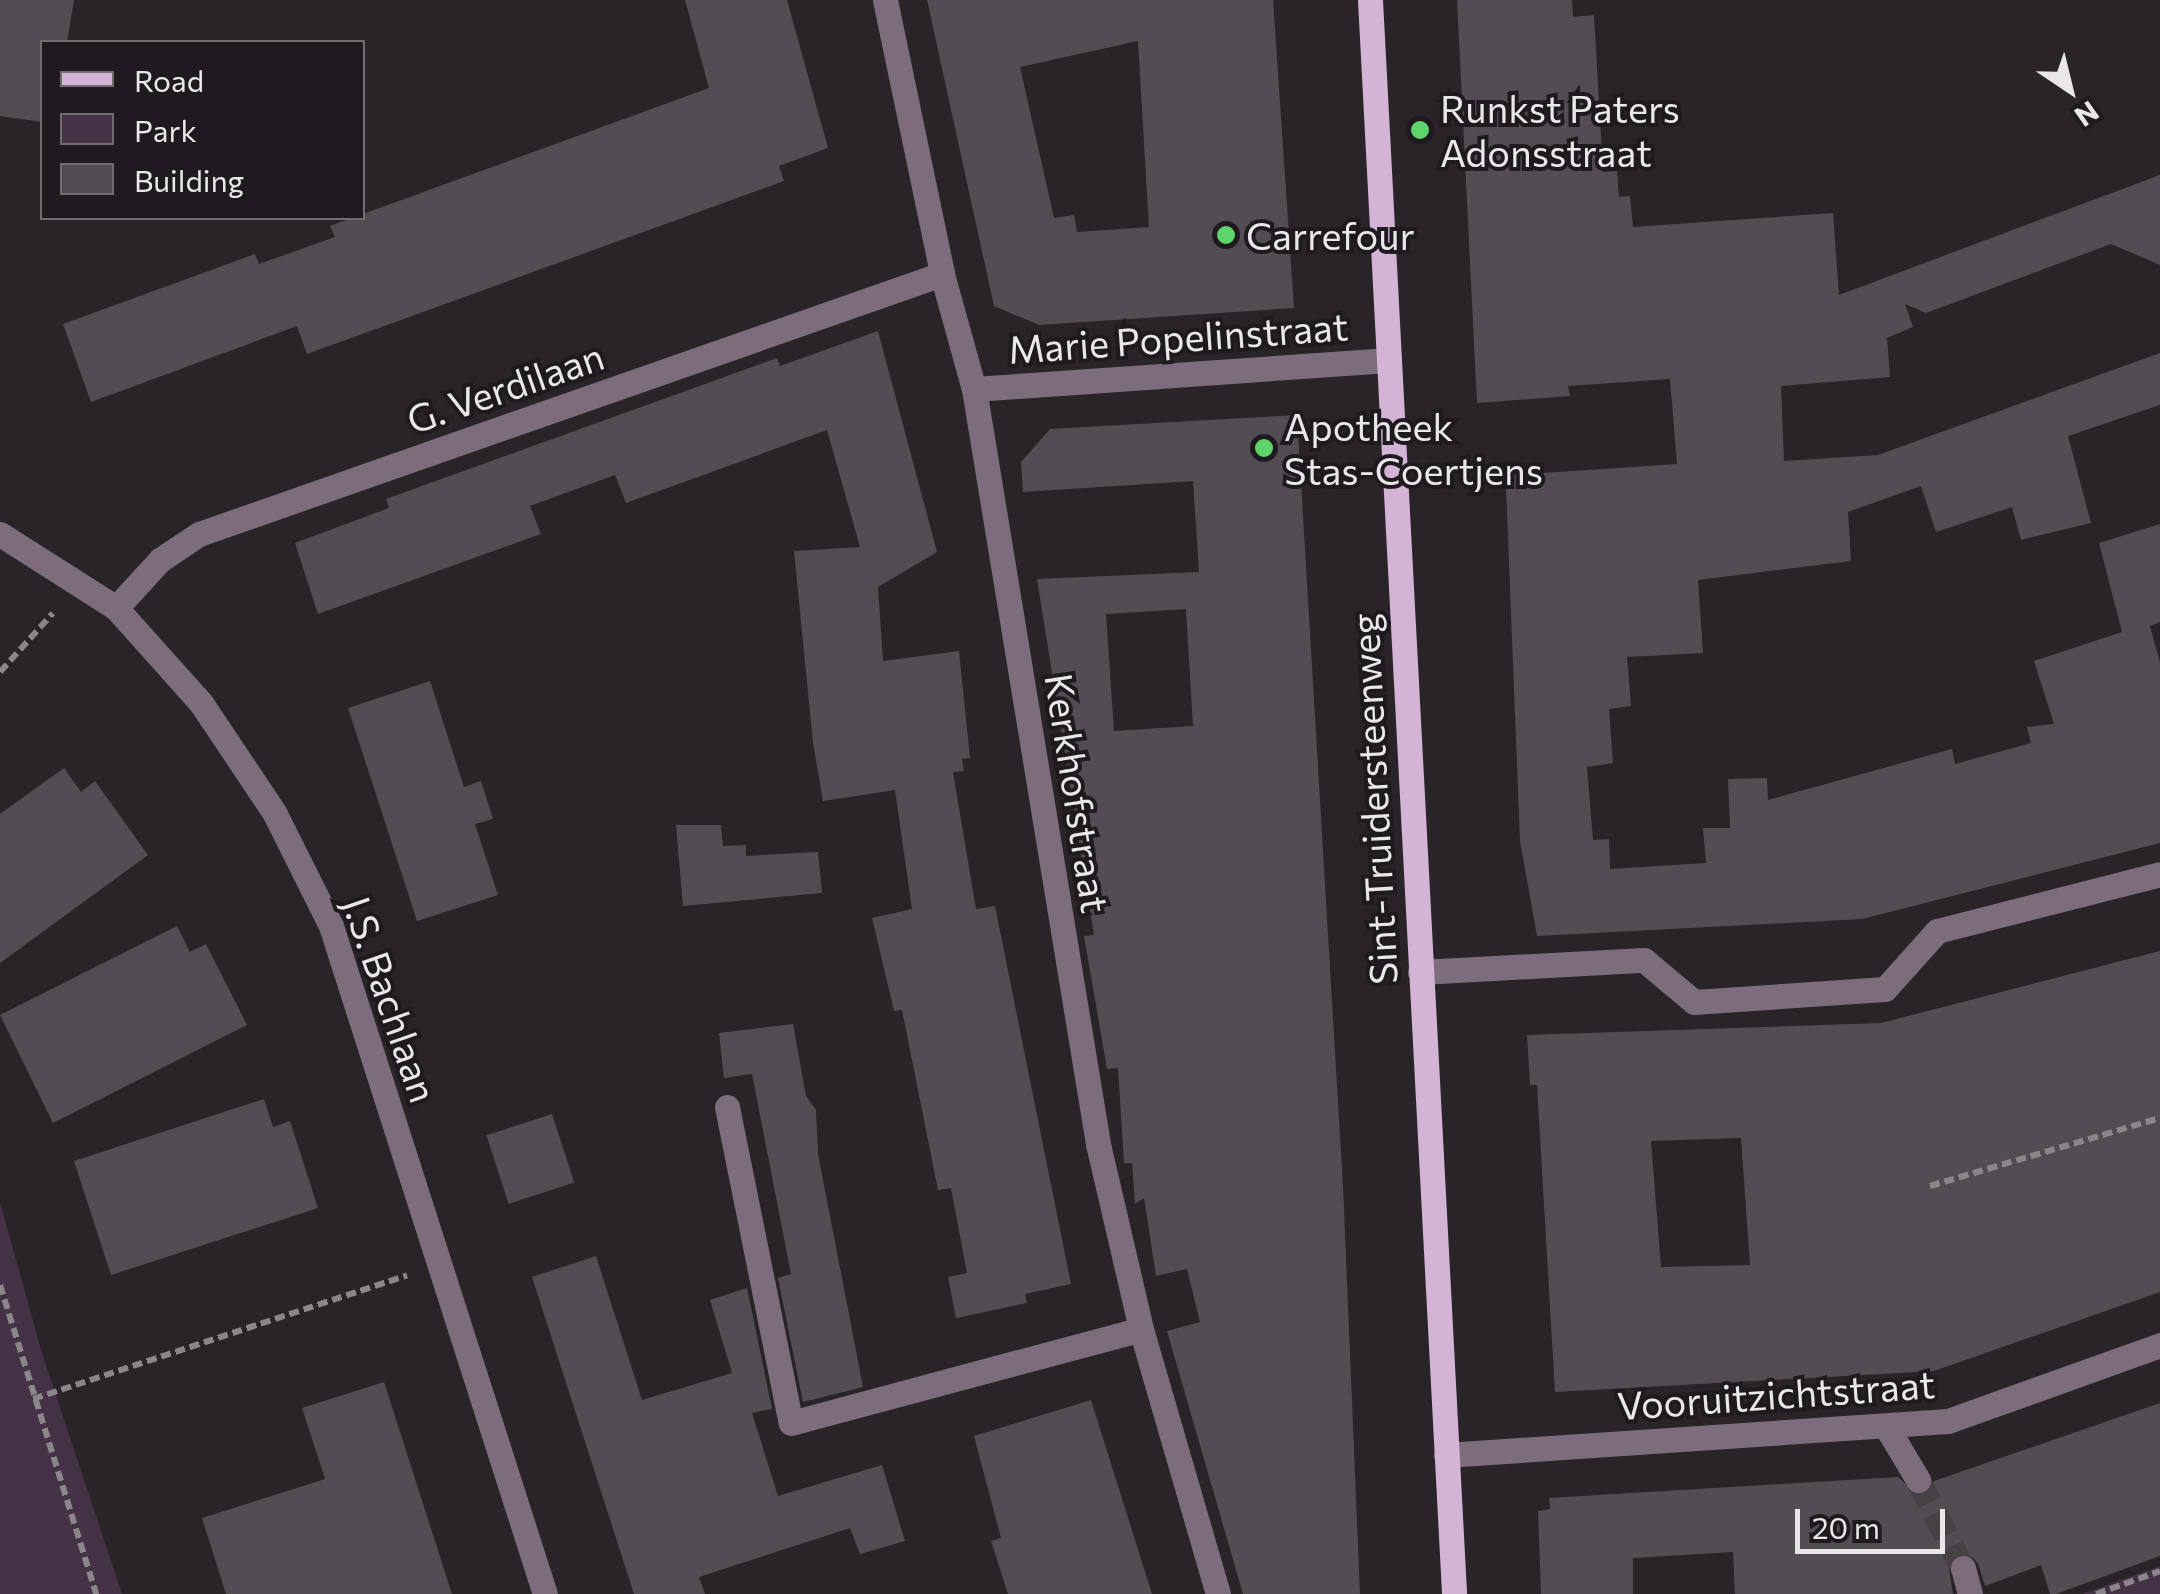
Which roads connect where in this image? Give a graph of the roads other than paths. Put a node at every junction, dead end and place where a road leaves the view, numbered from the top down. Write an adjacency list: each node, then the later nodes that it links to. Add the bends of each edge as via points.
1 (885, 0): 3 (street, Kerkhofstraat)
2 (1370, 0): 4 (main road, Sint-Truidersteenweg)
3 (942, 274): 5 (street, Kerkhofstraat); 7 (street, G. Verdilaan, via 199,534 160,560)
4 (1388, 360): 5 (street, Marie Popelinstraat); 9 (main road, Sint-Truidersteenweg)
5 (974, 389): 11 (street, Kerkhofstraat, via 1098,1144)
6 (0, 534): 7 (street, J.S. Bachlaan)
7 (116, 608): 17 (street, J.S. Bachlaan, via 201,703 274,812 323,910)
8 (2160, 874): 9 (street, via 1937,931 1885,989 1694,1002 1644,960)
9 (1420, 972): 14 (main road, Sint-Truidersteenweg)
10 (727, 1107): 11 (street, via 791,1423)
11 (1141, 1329): 18 (street, Kerkhofstraat)
12 (2160, 1344): 13 (street, Vooruitzichtstraat, via 1948,1421)
13 (1886, 1426): 14 (street, Vooruitzichtstraat); 15 (street)
14 (1446, 1455): 19 (main road, Sint-Truidersteenweg)
15 (1918, 1480)
16 (1963, 1568): 20 (street)
17 (545, 1594)
18 (1218, 1594)
19 (1454, 1594)
20 (1970, 1594)

